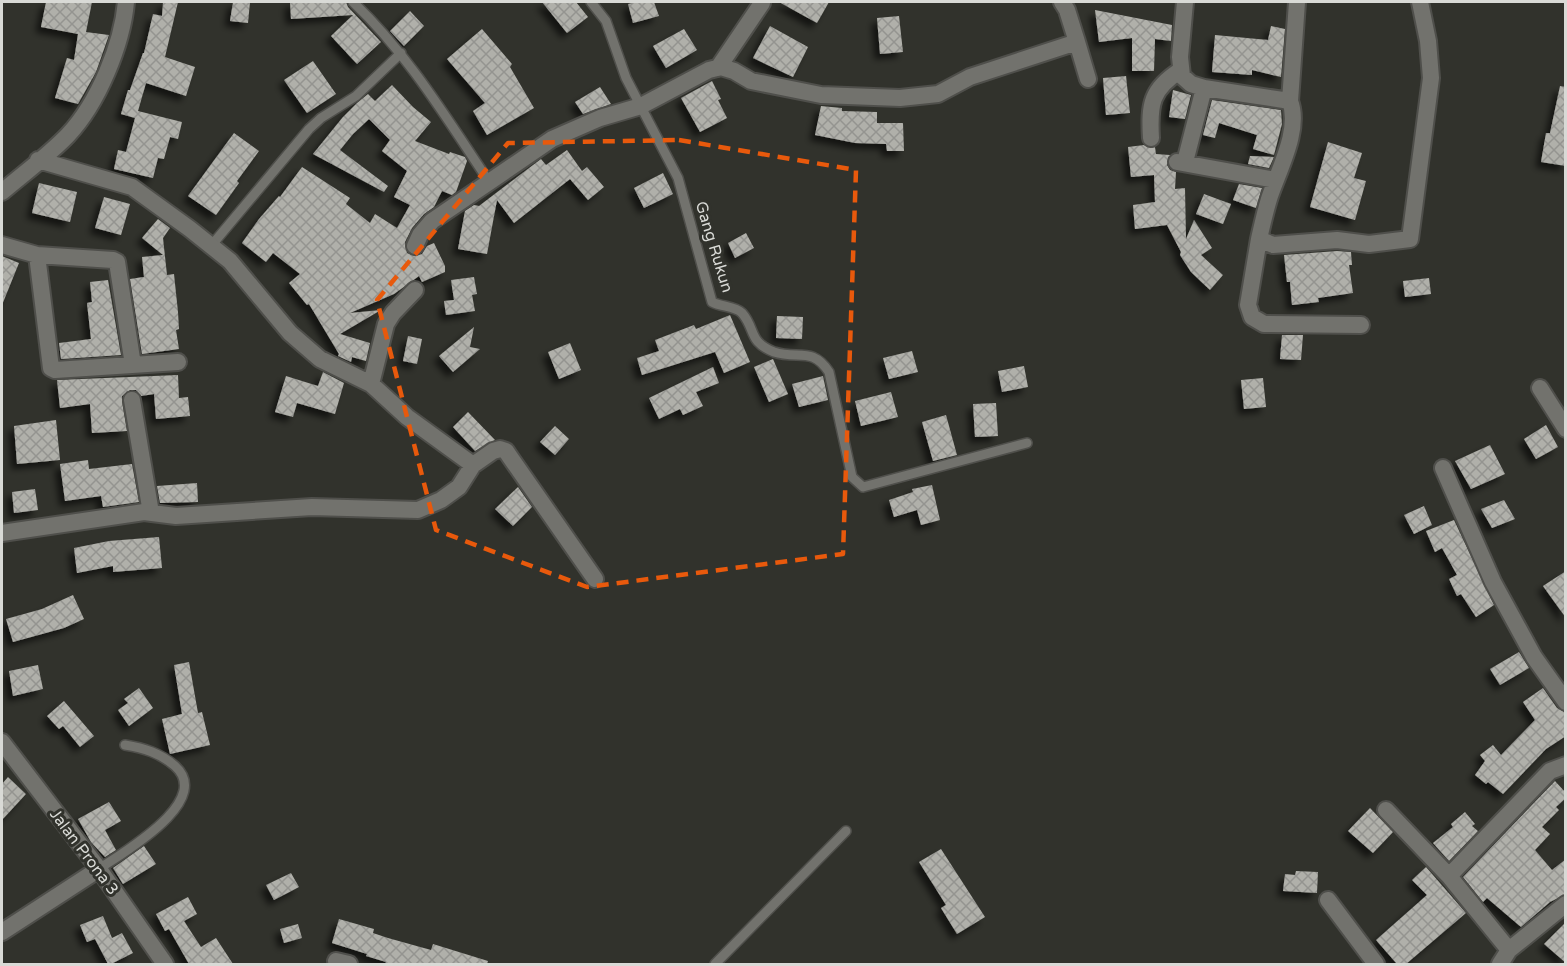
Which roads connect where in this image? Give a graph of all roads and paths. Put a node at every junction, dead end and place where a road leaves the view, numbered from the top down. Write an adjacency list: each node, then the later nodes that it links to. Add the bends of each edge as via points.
1 (126, 2): 18 (street, via 112,60 94,99 68,135)
2 (353, 2): 10 (lane)
3 (591, 2): 16 (lane, Gang Rukun, via 606,21 626,78)
4 (1062, 2): 9 (street)
5 (1185, 2): 12 (street)
6 (1297, 2): 15 (street)
7 (1420, 2): 22 (street, via 1431,78 1410,239 1369,244 1337,240 1274,245)
8 (762, 3): 11 (street)
9 (1077, 42): 11 (street, via 970,77 938,94 900,98 821,95 750,81 734,71); 13 (street)
10 (401, 53): 20 (lane); 24 (lane, via 356,96 309,129)
11 (718, 68): 16 (street)
12 (1182, 70): 14 (street, via 1182,76 1191,84); 17 (street, via 1156,91)
13 (1088, 79)
14 (1204, 88): 15 (street); 19 (street, via 1181,162)
15 (1290, 101): 19 (street, via 1294,112 1291,133)
16 (641, 106): 20 (street, via 600,118 552,139); 35 (lane, Gang Rukun, via 678,178 712,302 743,314 756,341 776,352 822,361 829,372 852,477 863,487)
17 (1150, 138)
18 (38, 160): 21 (street); 24 (street, via 132,187)
19 (1276, 180): 22 (street)
20 (490, 183): 25 (street, via 432,220)
21 (2, 192)
22 (1258, 239): 28 (street, via 1248,305 1252,317 1264,324)
23 (2, 245): 26 (street)
24 (211, 246): 31 (street, via 230,261 290,333 320,359)
25 (416, 246)
26 (36, 255): 30 (street, via 117,262); 30 (street, via 51,368)
27 (415, 290): 31 (street, via 386,324)
28 (1361, 325)
29 (178, 362): 30 (street)
30 (134, 365)
31 (371, 384): 36 (street, via 407,417)
32 (1540, 388): 34 (street)
33 (132, 400): 38 (street)
34 (1566, 429)
35 (1027, 443)
36 (473, 465): 38 (street, via 459,487 418,510 312,507 176,516); 40 (street, via 493,451 506,451)
37 (1443, 468): 41 (street, via 1492,582 1534,657)
38 (151, 513): 39 (street)
39 (2, 533)
40 (595, 579)
41 (1566, 702)
42 (2, 742): 47 (street, Jalan Prona 3)
43 (125, 745): 47 (lane, via 167,759 181,772 184,787 181,800 157,828)
44 (1566, 765): 48 (street, via 1550,771)
45 (1386, 810): 48 (street)
46 (846, 831): 54 (lane)
47 (99, 868): 51 (street); 53 (street, Jalan Prona 3)
48 (1449, 876): 52 (street)
49 (1328, 900): 55 (street)
50 (1566, 904): 52 (street)
51 (2, 932)
52 (1509, 950): 56 (street)
53 (165, 964)
54 (715, 964)
55 (1376, 964)
56 (1500, 964)

